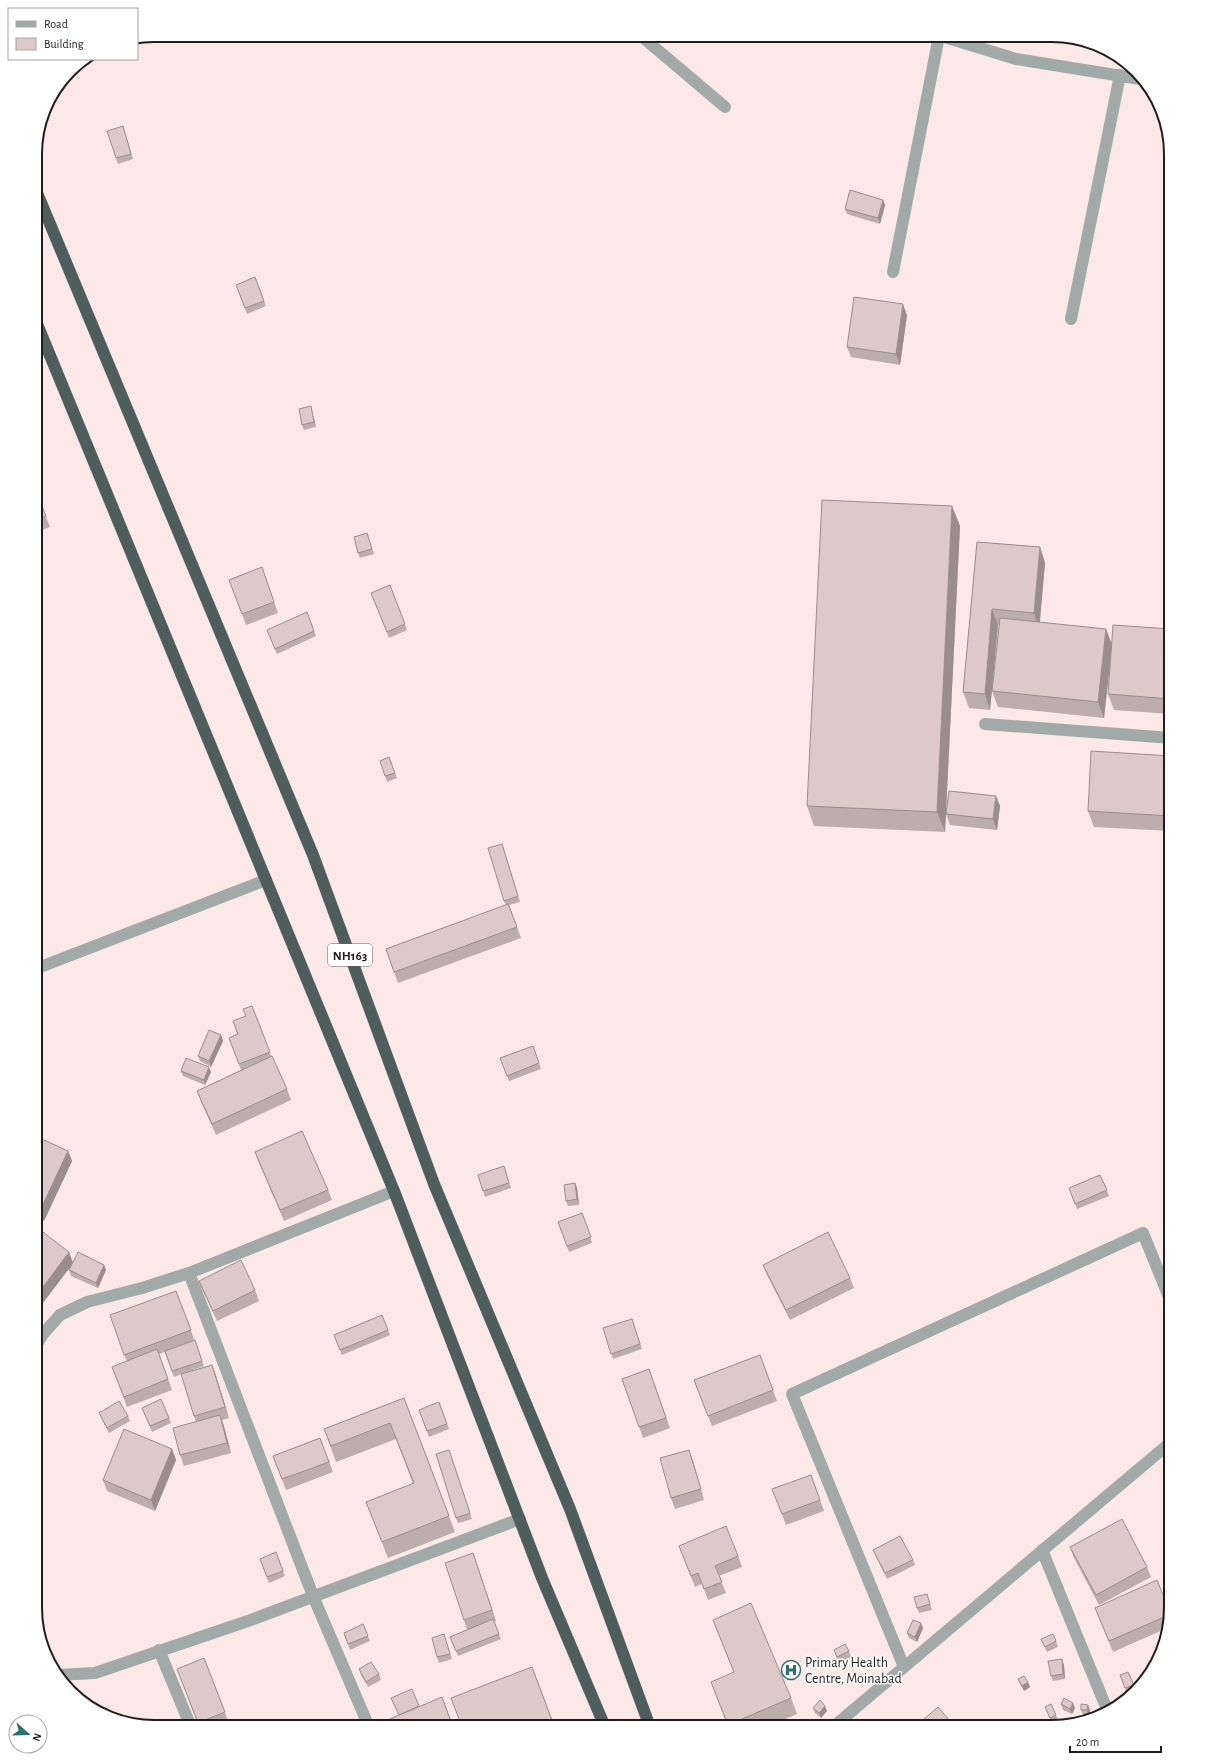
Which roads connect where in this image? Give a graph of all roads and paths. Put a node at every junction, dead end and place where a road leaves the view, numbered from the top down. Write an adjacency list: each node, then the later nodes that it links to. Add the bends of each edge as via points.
1 (648, 42): 6 (street)
2 (937, 42): 8 (street)
3 (958, 42): 4 (street, via 1016,59)
4 (1120, 75): 5 (street); 9 (street)
5 (1134, 78)
6 (725, 107)
7 (42, 205): 30 (highway, NH163, via 313,855 434,1184 570,1509)
8 (893, 272)
9 (1071, 319)
10 (42, 336): 13 (highway)
11 (985, 724): 12 (street)
12 (1164, 737)
13 (266, 880): 14 (street); 15 (highway)
14 (42, 966)
15 (394, 1191): 16 (street); 20 (highway)
16 (189, 1273): 18 (street, via 87,1302 60,1315); 22 (street)
17 (1164, 1285): 24 (street, via 1143,1233 792,1394)
18 (42, 1336)
19 (1164, 1448): 21 (street)
20 (520, 1519): 22 (street); 29 (highway)
21 (1042, 1550): 24 (street); 26 (street)
22 (313, 1596): 23 (street, via 248,1621); 28 (street)
23 (159, 1650): 25 (street, via 94,1673); 27 (street)
24 (904, 1667): 31 (street)
25 (64, 1675)
26 (1106, 1706)
27 (188, 1720)
28 (366, 1720)
29 (602, 1720)
30 (647, 1720)
31 (841, 1720)

